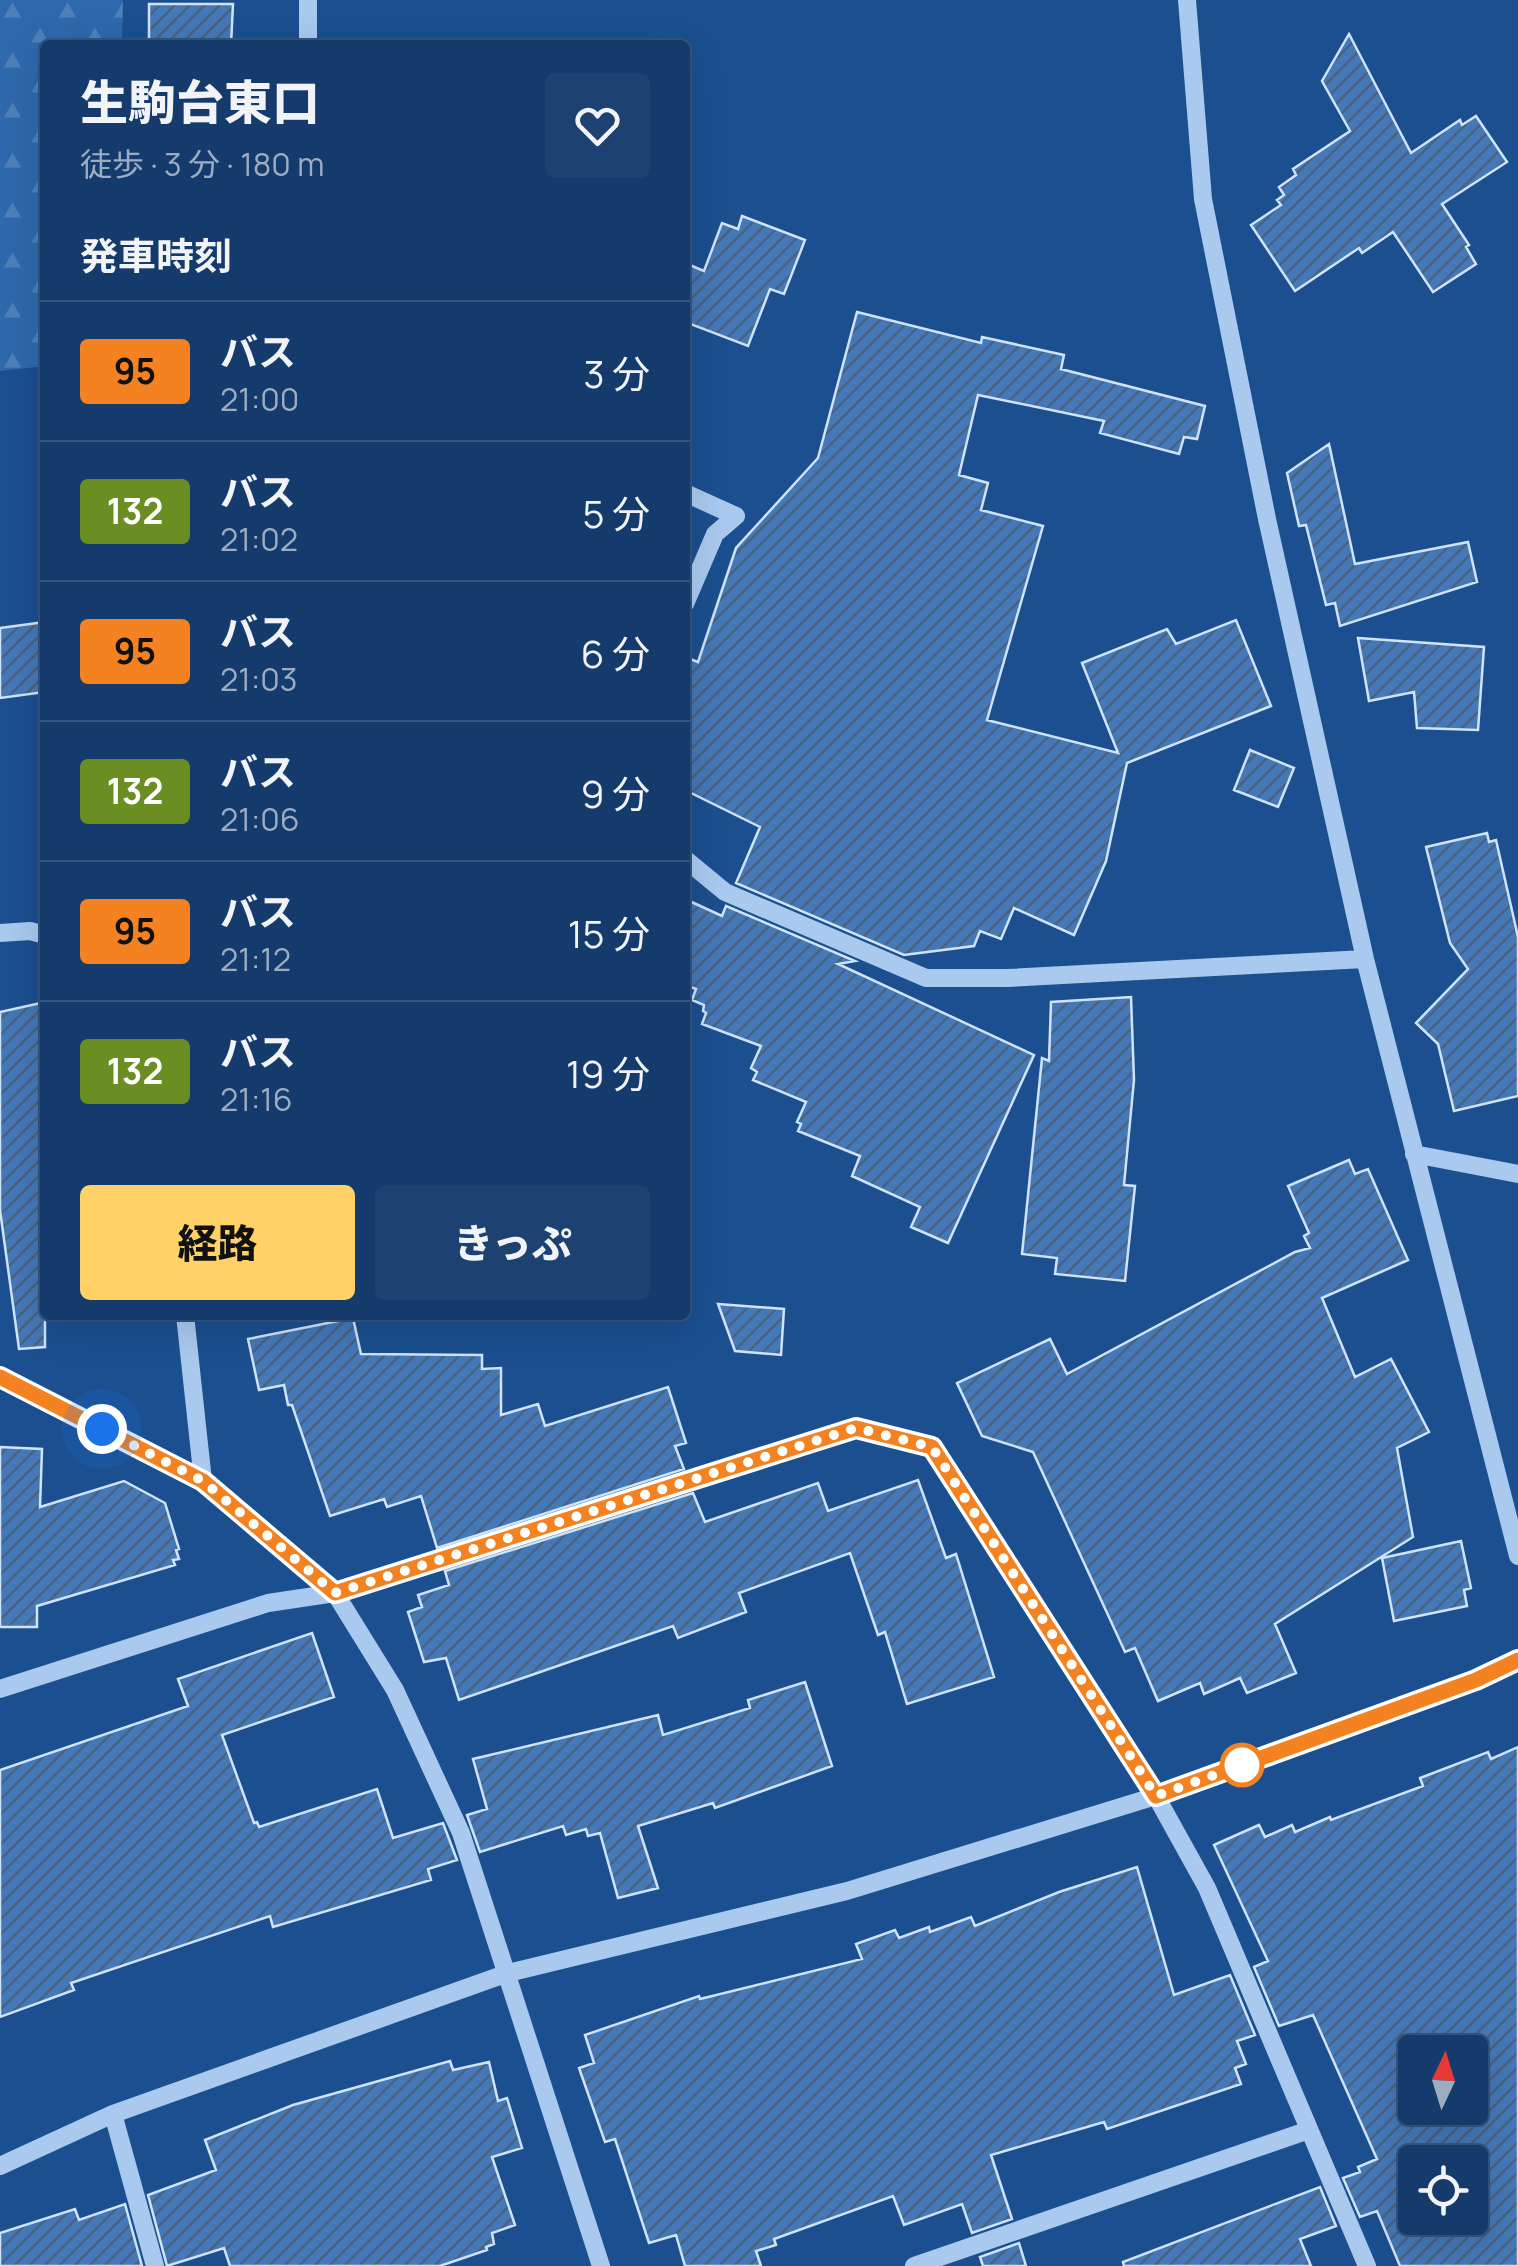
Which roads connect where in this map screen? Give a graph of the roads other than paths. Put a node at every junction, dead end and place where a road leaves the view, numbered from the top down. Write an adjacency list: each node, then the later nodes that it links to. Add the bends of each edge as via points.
1 (308, 0): 3 (street)
2 (1186, 0): 9 (street, via 1203,199)
3 (308, 40)
4 (690, 495): 5 (street, via 736,516 715,534)
5 (690, 592)
6 (690, 863): 9 (street, via 725,892 926,978)
7 (0, 932): 8 (street)
8 (40, 934)
9 (1365, 959): 10 (street)
10 (1414, 1154): 11 (street); 15 (street)
11 (1518, 1174)
12 (186, 1320): 14 (street)
13 (0, 1377): 14 (street)
14 (203, 1481): 16 (street)
15 (1518, 1556)
16 (335, 1593): 18 (street, via 268,1603); 19 (street, via 856,1428 932,1447); 20 (street, via 395,1690 462,1834)
17 (1518, 1660): 19 (street)
18 (0, 1689)
19 (1156, 1796): 20 (street, via 846,1891); 22 (street, via 1207,1888)
20 (508, 1973): 21 (street); 25 (street)
21 (113, 2114): 23 (street); 24 (street)
22 (1309, 2130): 26 (street); 27 (street)
23 (0, 2166)
24 (155, 2266)
25 (601, 2266)
26 (914, 2266)
27 (1367, 2266)

